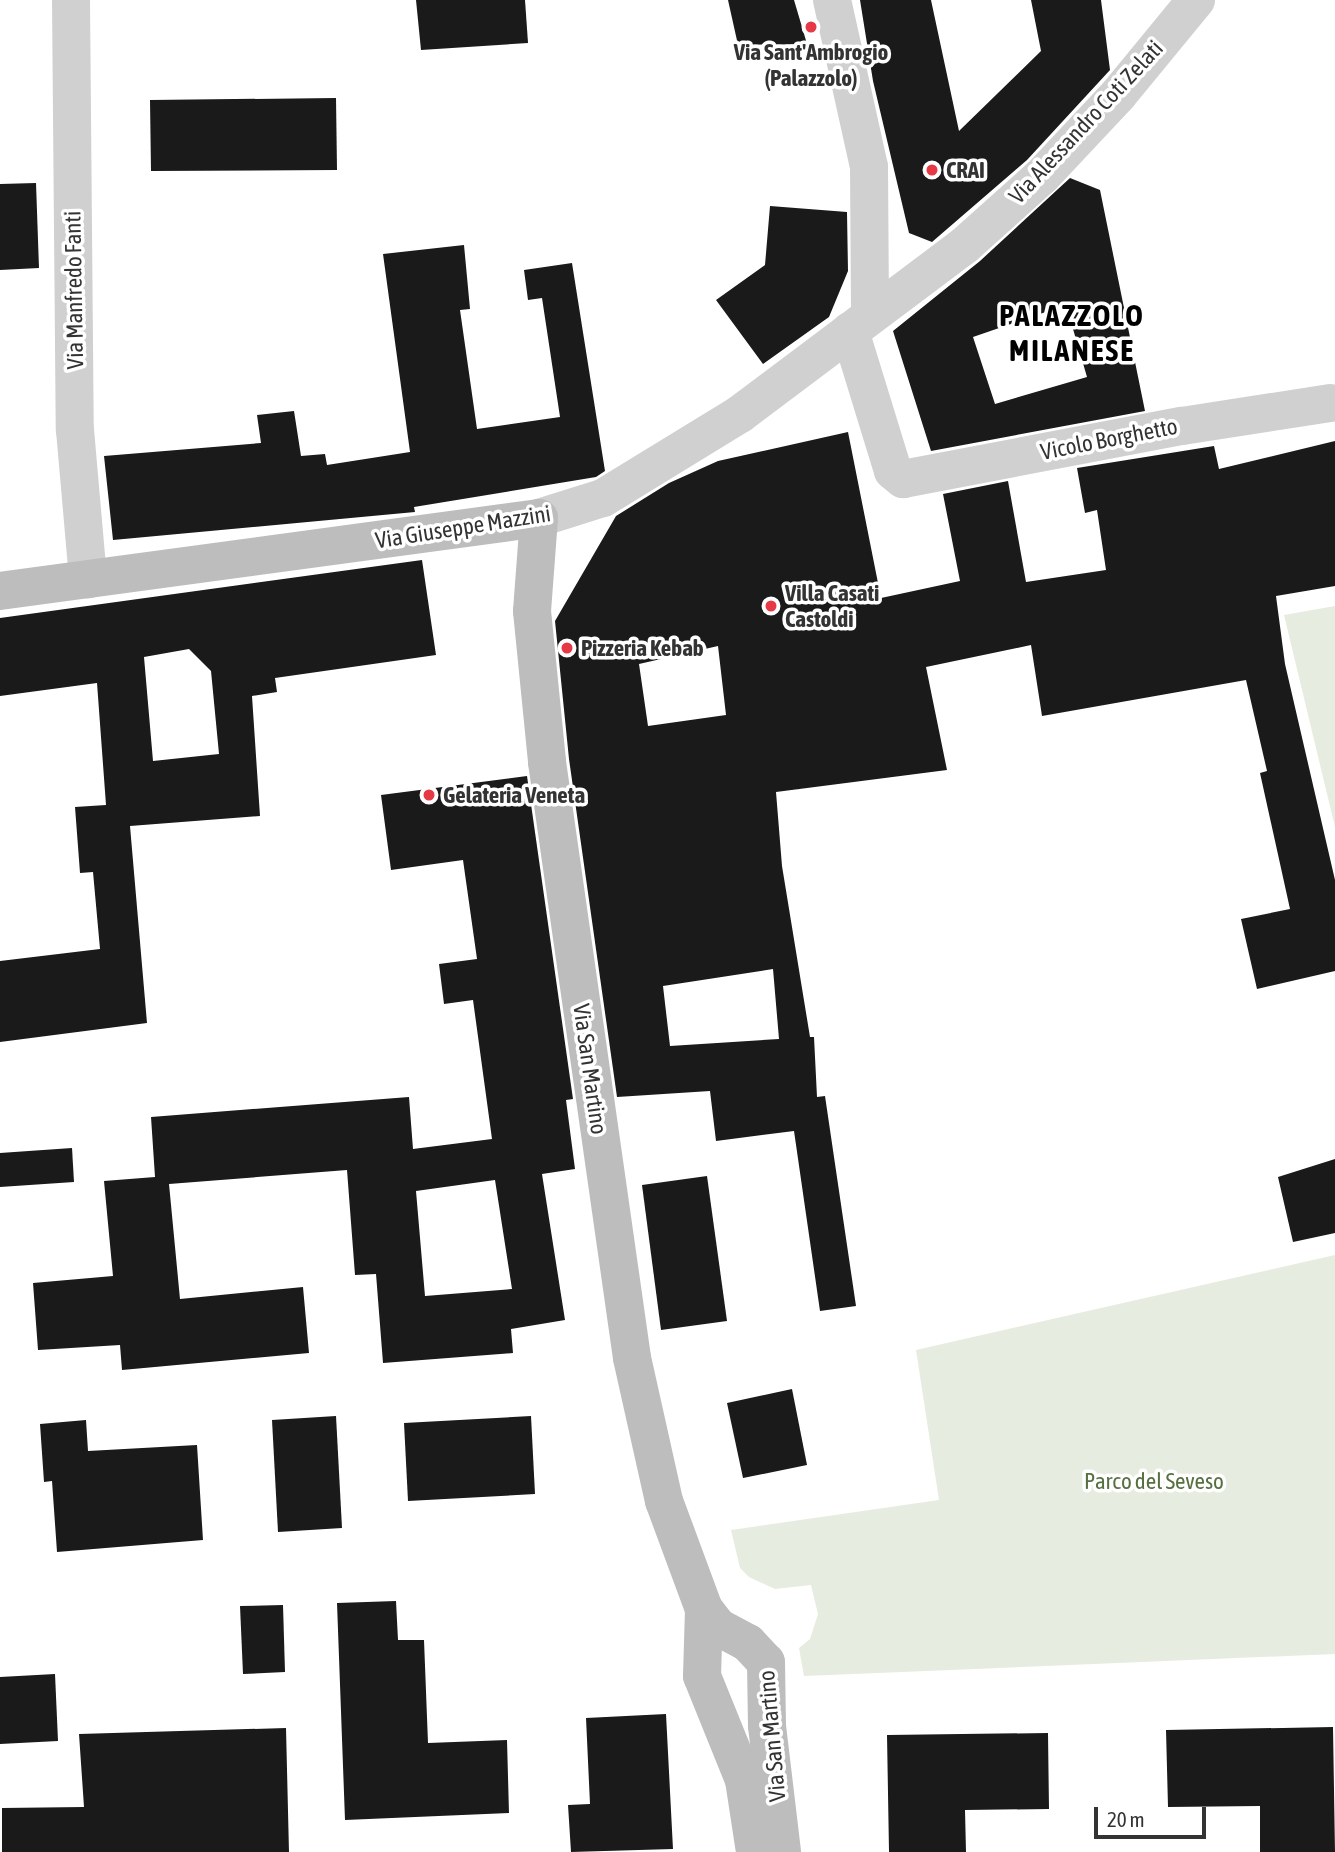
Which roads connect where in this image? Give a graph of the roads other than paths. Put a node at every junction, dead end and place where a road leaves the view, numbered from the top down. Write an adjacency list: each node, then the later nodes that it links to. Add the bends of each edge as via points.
1 (71, 0): 7 (street, Via Manfredo Fanti, via 75,430)
2 (832, 0): 4 (street, via 869,167)
3 (1196, 0): 4 (street, Via Alessandro Coti Zelati, via 1118,95 1042,176 965,245)
4 (860, 322): 5 (street, Vicolo Borghetto, via 893,471 902,479); 6 (street, Via Giuseppe Mazzini, via 740,414 603,498)
5 (1329, 403)
6 (539, 518): 7 (street, Via Giuseppe Mazzini); 9 (street, Via San Martino, via 532,611 550,789 632,1358 664,1501)
7 (88, 579): 8 (street, Via Giuseppe Mazzini)
8 (0, 592)
9 (704, 1609): 10 (street, Via San Martino, via 702,1675 744,1780); 11 (street, Via San Martino, via 718,1627 748,1643 766,1662 767,1726)
10 (755, 1852)
11 (782, 1852)

